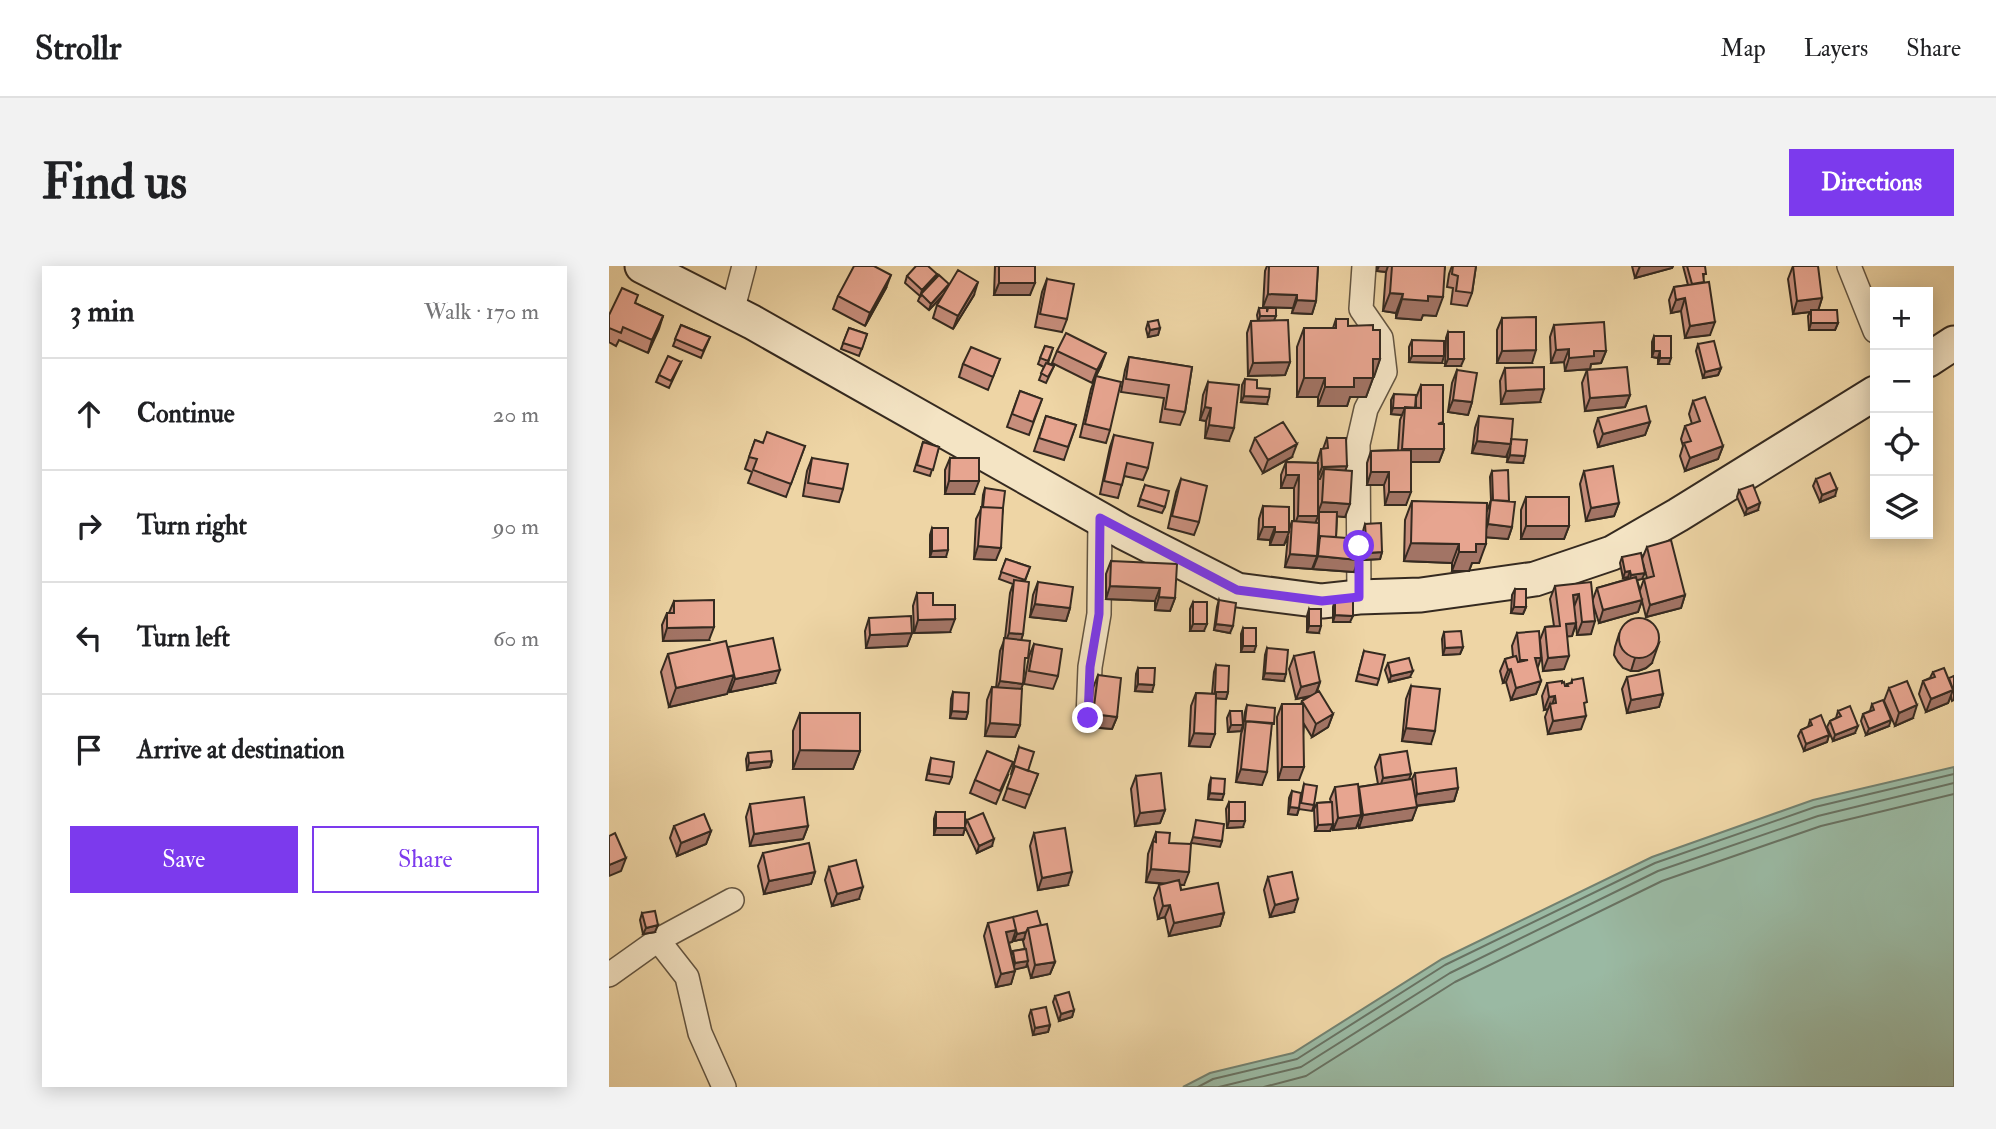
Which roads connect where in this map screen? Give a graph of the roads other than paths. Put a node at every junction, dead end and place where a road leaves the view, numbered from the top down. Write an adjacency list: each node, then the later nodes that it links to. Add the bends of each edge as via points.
1 (642, 266): 5 (street)
2 (744, 266): 5 (street)
3 (1364, 266): 11 (street, via 1361,309 1381,338 1385,372 1366,409 1358,444)
4 (1849, 266): 6 (street)
5 (732, 312): 10 (street)
6 (1870, 318)
7 (1954, 343): 8 (street)
8 (1933, 357)
9 (1870, 396): 11 (street, via 1612,553 1535,579 1421,595)
10 (1100, 518): 11 (street, via 1237,590 1322,601); 12 (street, via 1099,614)
11 (1359, 597)
12 (1088, 718)
13 (732, 900): 14 (street)
14 (658, 940): 15 (street); 16 (street, via 687,977 700,1033)
15 (609, 975)
16 (725, 1087)

